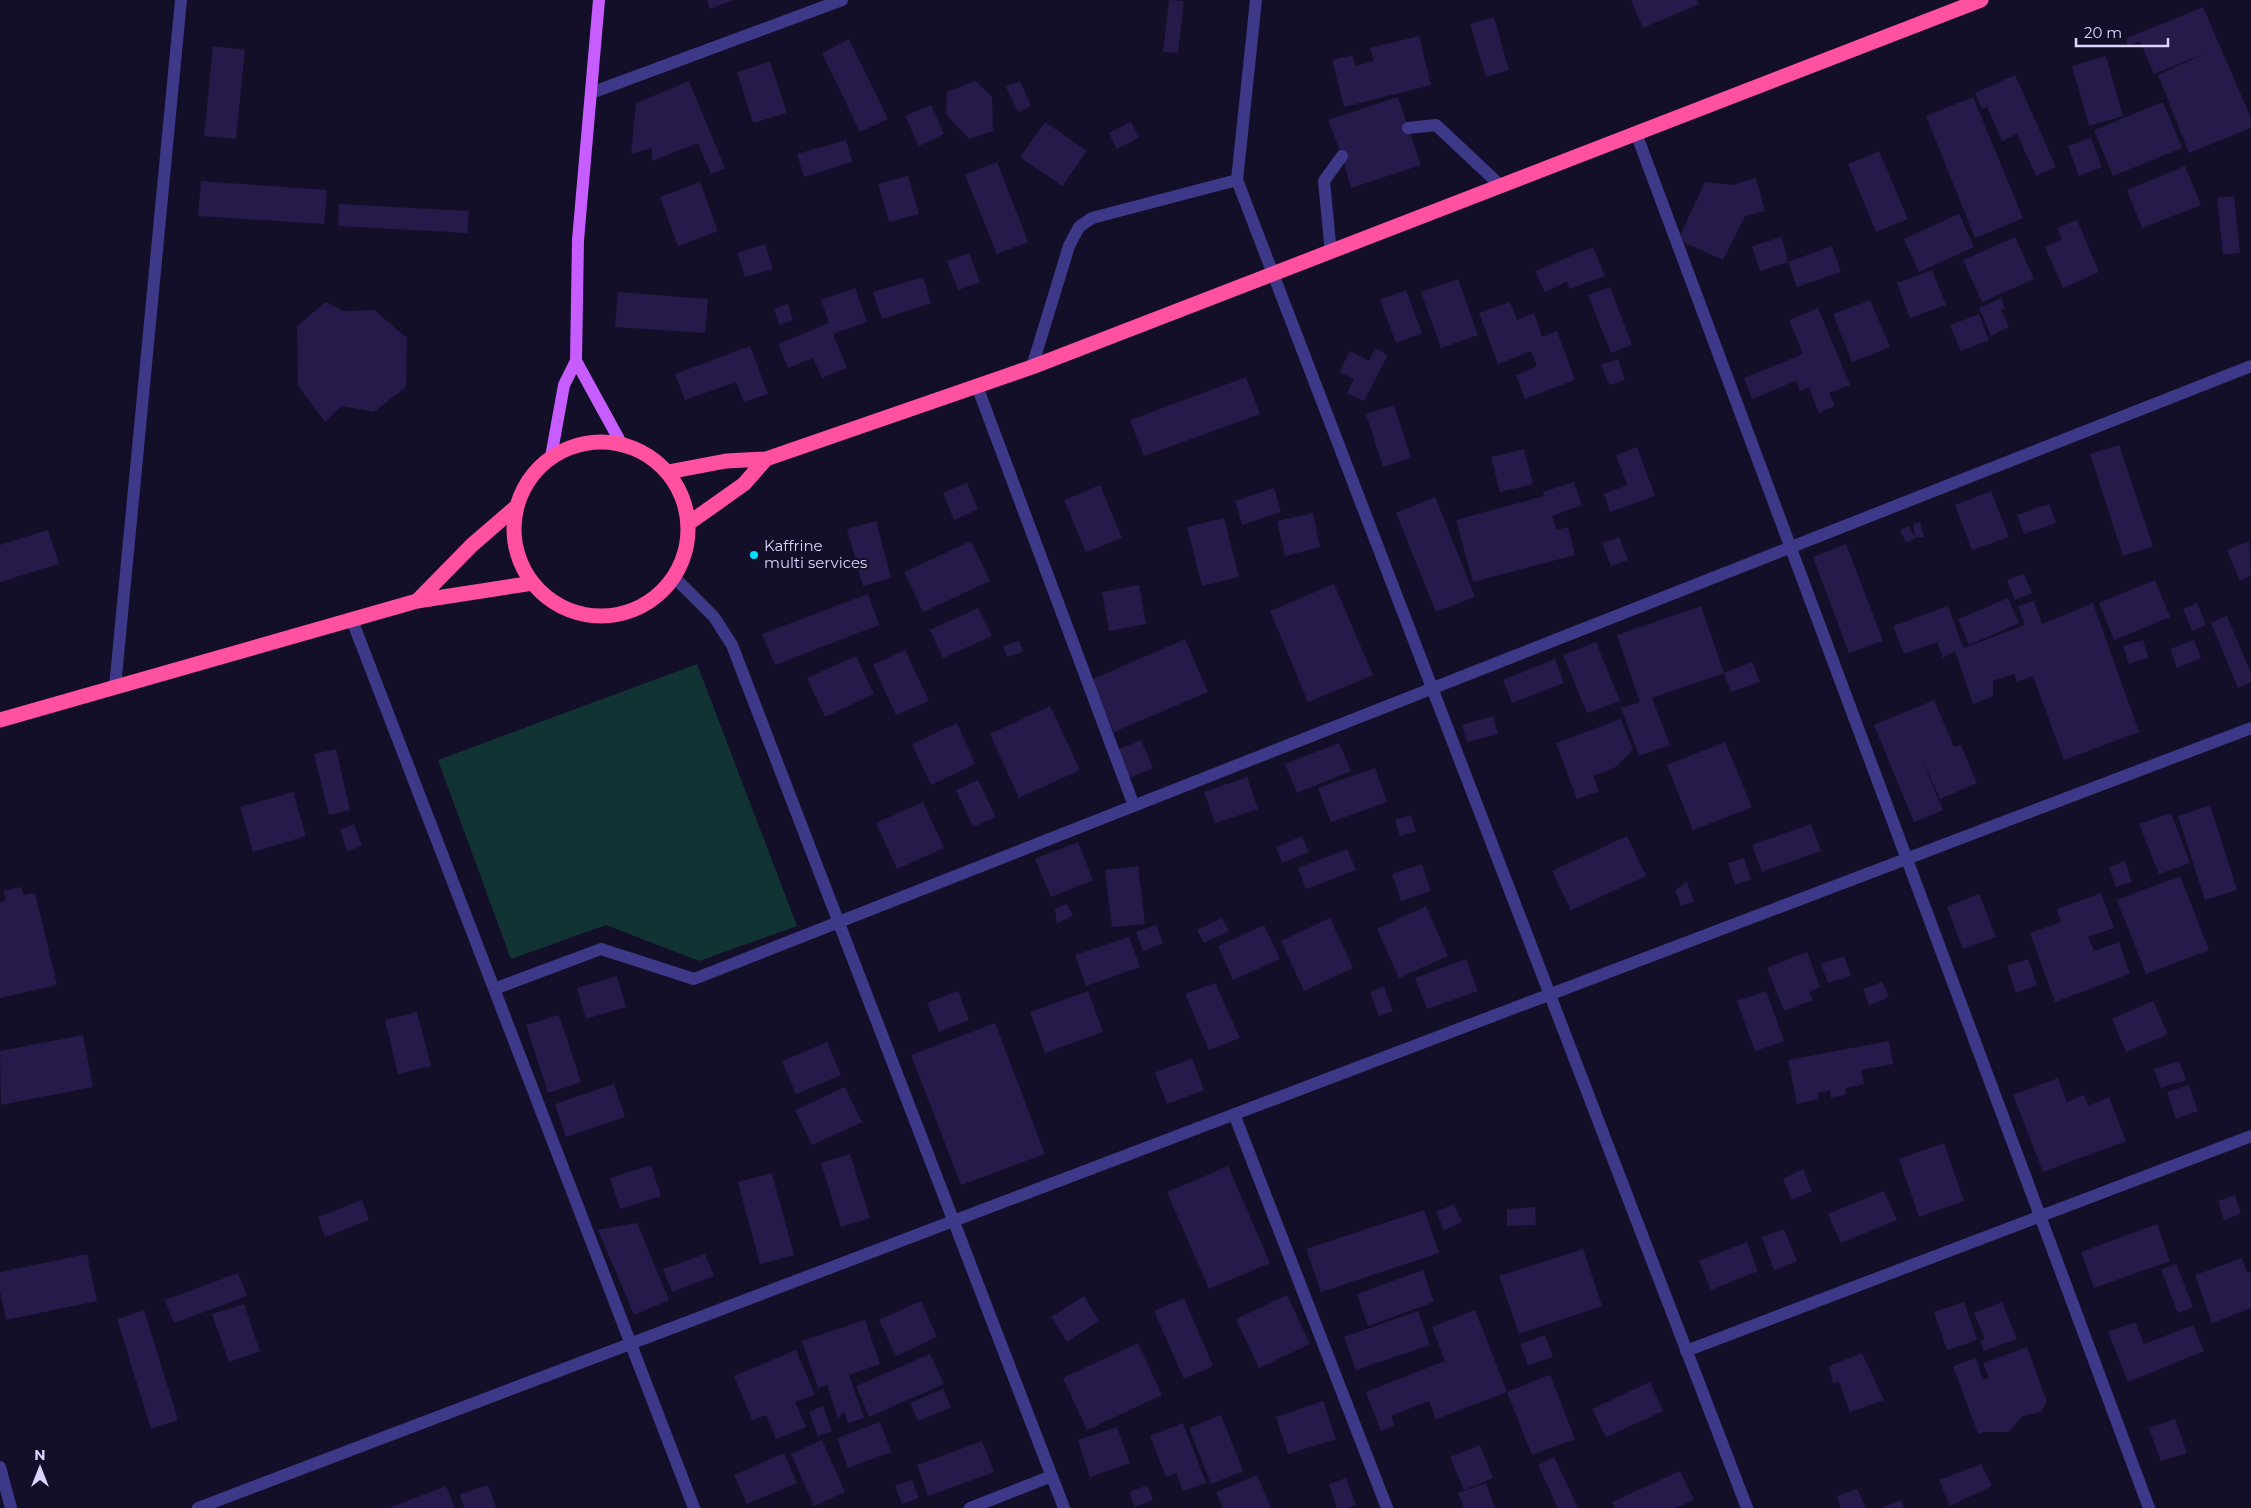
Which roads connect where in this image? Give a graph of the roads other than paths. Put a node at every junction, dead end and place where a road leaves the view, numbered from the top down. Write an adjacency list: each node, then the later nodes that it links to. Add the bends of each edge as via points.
1 (181, 0): 29 (street)
2 (599, 0): 6 (main road)
3 (842, 0): 6 (street)
4 (1256, 0): 10 (street)
5 (1981, 0): 8 (highway)
6 (591, 93): 14 (main road, via 578,240)
7 (1408, 128): 11 (street, via 1436,125)
8 (1636, 134): 11 (highway); 24 (street)
9 (1342, 156): 12 (street, via 1324,181)
10 (1237, 180): 13 (street); 16 (street, via 1092,218 1079,227 1069,246)
11 (1501, 186): 12 (highway)
12 (1330, 253): 13 (highway)
13 (1274, 275): 16 (highway); 30 (street)
14 (576, 361): 18 (main road); 19 (main road, via 564,385)
15 (2251, 366): 24 (street)
16 (1032, 367): 17 (highway)
17 (977, 386): 20 (highway); 33 (street)
18 (621, 444): 19 (highway, via 596,441 572,446); 21 (highway, via 648,455)
19 (551, 457): 22 (highway, via 529,480)
20 (766, 459): 21 (highway, via 718,462); 23 (highway, via 744,484)
21 (668, 472): 23 (highway, via 683,496)
22 (516, 507): 26 (highway, via 514,534 519,560); 27 (highway, via 472,545)
23 (689, 523): 25 (highway, via 686,550)
24 (1790, 547): 30 (street); 34 (street)
25 (674, 577): 26 (highway, via 656,597 632,610 606,616 580,613 555,603); 35 (street, via 714,617 732,645)
26 (533, 583): 27 (highway)
27 (417, 601): 28 (highway)
28 (352, 620): 29 (highway); 36 (street)
29 (115, 687): 31 (highway)
30 (1432, 688): 33 (street); 37 (street)
31 (0, 720)
32 (2251, 728): 34 (street)
33 (1134, 806): 35 (street)
34 (1907, 859): 37 (street); 40 (street)
35 (839, 923): 36 (street, via 694,979 601,949); 41 (street)
36 (494, 989): 42 (street)
37 (1550, 995): 38 (street); 43 (street)
38 (1234, 1114): 41 (street); 51 (street)
39 (2251, 1136): 40 (street)
40 (2040, 1216): 43 (street); 53 (street)
41 (954, 1221): 42 (street); 45 (street)
42 (630, 1344): 47 (street); 48 (street)
43 (1686, 1351): 52 (street)
44 (0, 1467): 46 (street)
45 (1052, 1476): 49 (street); 50 (street)
46 (11, 1508)
47 (198, 1508)
48 (694, 1508)
49 (970, 1508)
50 (1064, 1508)
51 (1387, 1508)
52 (1747, 1508)
53 (2149, 1508)

